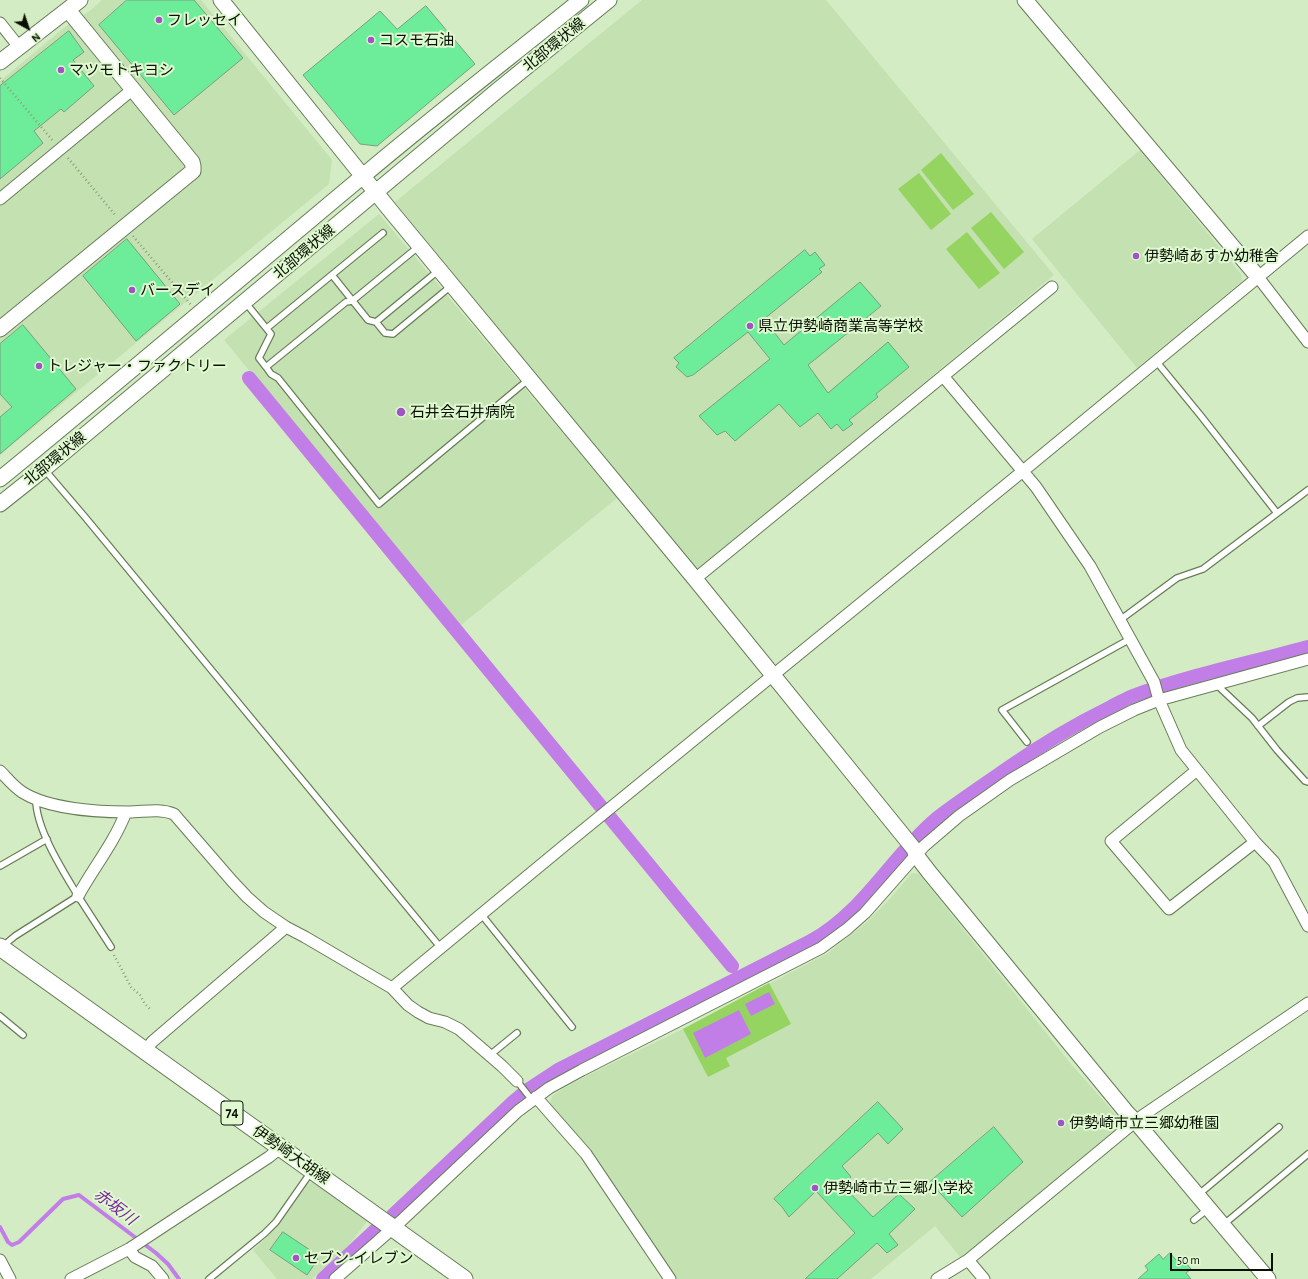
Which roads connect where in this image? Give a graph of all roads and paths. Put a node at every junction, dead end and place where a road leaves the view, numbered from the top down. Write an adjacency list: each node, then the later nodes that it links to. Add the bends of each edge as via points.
1 (80, 0): 6 (street)
2 (221, 0): 13 (street)
3 (581, 0): 13 (street, 北部環状線)
4 (609, 0): 14 (street, 北部環状線)
5 (1025, 0): 22 (street)
6 (68, 10): 8 (street); 11 (street)
7 (0, 22): 8 (street)
8 (19, 47): 9 (street)
9 (0, 62)
10 (0, 78): 12 (path)
11 (132, 89): 12 (street); 16 (street, via 194,166 193,171)
12 (60, 149): 15 (street); 16 (path)
13 (363, 175): 14 (street); 27 (street, 北部環状線)
14 (377, 191): 19 (street); 25 (street, 北部環状線)
15 (0, 199)
16 (124, 226): 27 (path); 30 (street)
17 (383, 233): 21 (lane)
18 (1308, 236): 22 (street)
19 (420, 245): 20 (street); 26 (lane)
20 (440, 269): 23 (street); 28 (lane)
21 (332, 275): 26 (lane); 29 (lane)
22 (1258, 277): 31 (street); 32 (street)
23 (453, 284): 28 (lane, via 393,334 385,333); 35 (street)
24 (1052, 287): 34 (street)
25 (245, 301): 29 (lane); 36 (street, 北部環状線)
26 (352, 301): 28 (lane, via 368,320); 33 (lane, via 346,302)
27 (199, 314): 38 (street, 北部環状線)
28 (376, 322)
29 (266, 328): 33 (lane, via 271,334 259,358)
30 (0, 329)
31 (1308, 342)
32 (1156, 361): 37 (street); 41 (lane)
33 (266, 368): 35 (lane, via 278,378 379,504)
34 (944, 376): 37 (street); 42 (street)
35 (530, 378): 42 (street)
36 (44, 469): 40 (street, 北部環状線); 67 (lane)
37 (1023, 471): 43 (street, via 1090,566); 46 (street)
38 (0, 479)
39 (1308, 490): 41 (lane)
40 (0, 504)
41 (1277, 513): 43 (lane, via 1203,569 1177,578)
42 (695, 579): 46 (street)
43 (1120, 620): 44 (street)
44 (1130, 639): 49 (street, via 1154,682); 51 (lane, via 1002,710)
45 (1308, 659): 47 (street)
46 (774, 675): 59 (street); 62 (street)
47 (1217, 684): 49 (street); 50 (lane)
48 (1308, 697): 50 (lane, via 1296,698 1289,702)
49 (1159, 700): 52 (street, via 1181,750); 59 (street, via 1100,727 1010,780 959,816 924,846)
50 (1258, 726): 54 (lane)
51 (1027, 742)
52 (1197, 770): 58 (street); 58 (street, via 1111,841 1169,909)
53 (1, 773): 55 (street, via 22,792)
54 (1308, 782)
55 (36, 800): 56 (street, via 97,811); 57 (lane, via 36,810)
56 (126, 812): 61 (street, via 108,849); 64 (street, via 161,810 174,814 247,897)
57 (47, 838): 60 (lane); 61 (lane)
58 (1255, 842): 63 (street, via 1274,862)
59 (912, 847): 78 (street, via 865,913 821,948); 79 (street, via 934,879)
60 (0, 866)
61 (78, 896): 65 (lane); 66 (lane)
62 (481, 914): 67 (street); 72 (lane)
63 (1308, 926)
64 (286, 928): 68 (street); 75 (street, via 152,1042)
65 (1, 947): 75 (main road, 伊勢崎大胡線 / 74)
66 (111, 947): 70 (path, via 131,987)
67 (441, 948): 68 (street)
68 (392, 988): 76 (street, via 418,1012 458,1029)
69 (1308, 1003): 79 (street)
70 (150, 1009)
71 (0, 1016): 74 (lane)
72 (572, 1027)
73 (517, 1033): 76 (lane)
74 (23, 1035)
75 (146, 1050): 81 (main road, 伊勢崎大胡線 / 74)
76 (490, 1055): 77 (street)
77 (520, 1085): 78 (lane)
78 (532, 1097): 88 (street); 98 (street, via 586,1154)
79 (1136, 1122): 84 (street); 91 (street)
80 (1279, 1127): 84 (lane)
81 (280, 1148): 83 (main road, 伊勢崎大胡線 / 74); 89 (street)
82 (1308, 1154): 87 (lane)
83 (313, 1170): 88 (main road, 伊勢崎大胡線 / 74); 95 (lane, via 276,1222)
84 (1198, 1196): 85 (street)
85 (1209, 1208): 86 (lane); 87 (street)
86 (1194, 1220)
87 (1223, 1226): 101 (street)
88 (392, 1228): 96 (street); 97 (main road, 伊勢崎大胡線 / 74)
89 (129, 1249): 93 (street); 94 (street, via 135,1258 152,1266)
90 (0, 1260): 92 (street)
91 (968, 1260): 99 (street); 100 (street)
92 (10, 1279)
93 (71, 1279)
94 (163, 1279)
95 (209, 1279)
96 (335, 1279)
97 (464, 1279)
98 (670, 1279)
99 (937, 1279)
100 (984, 1279)
101 (1268, 1279)

